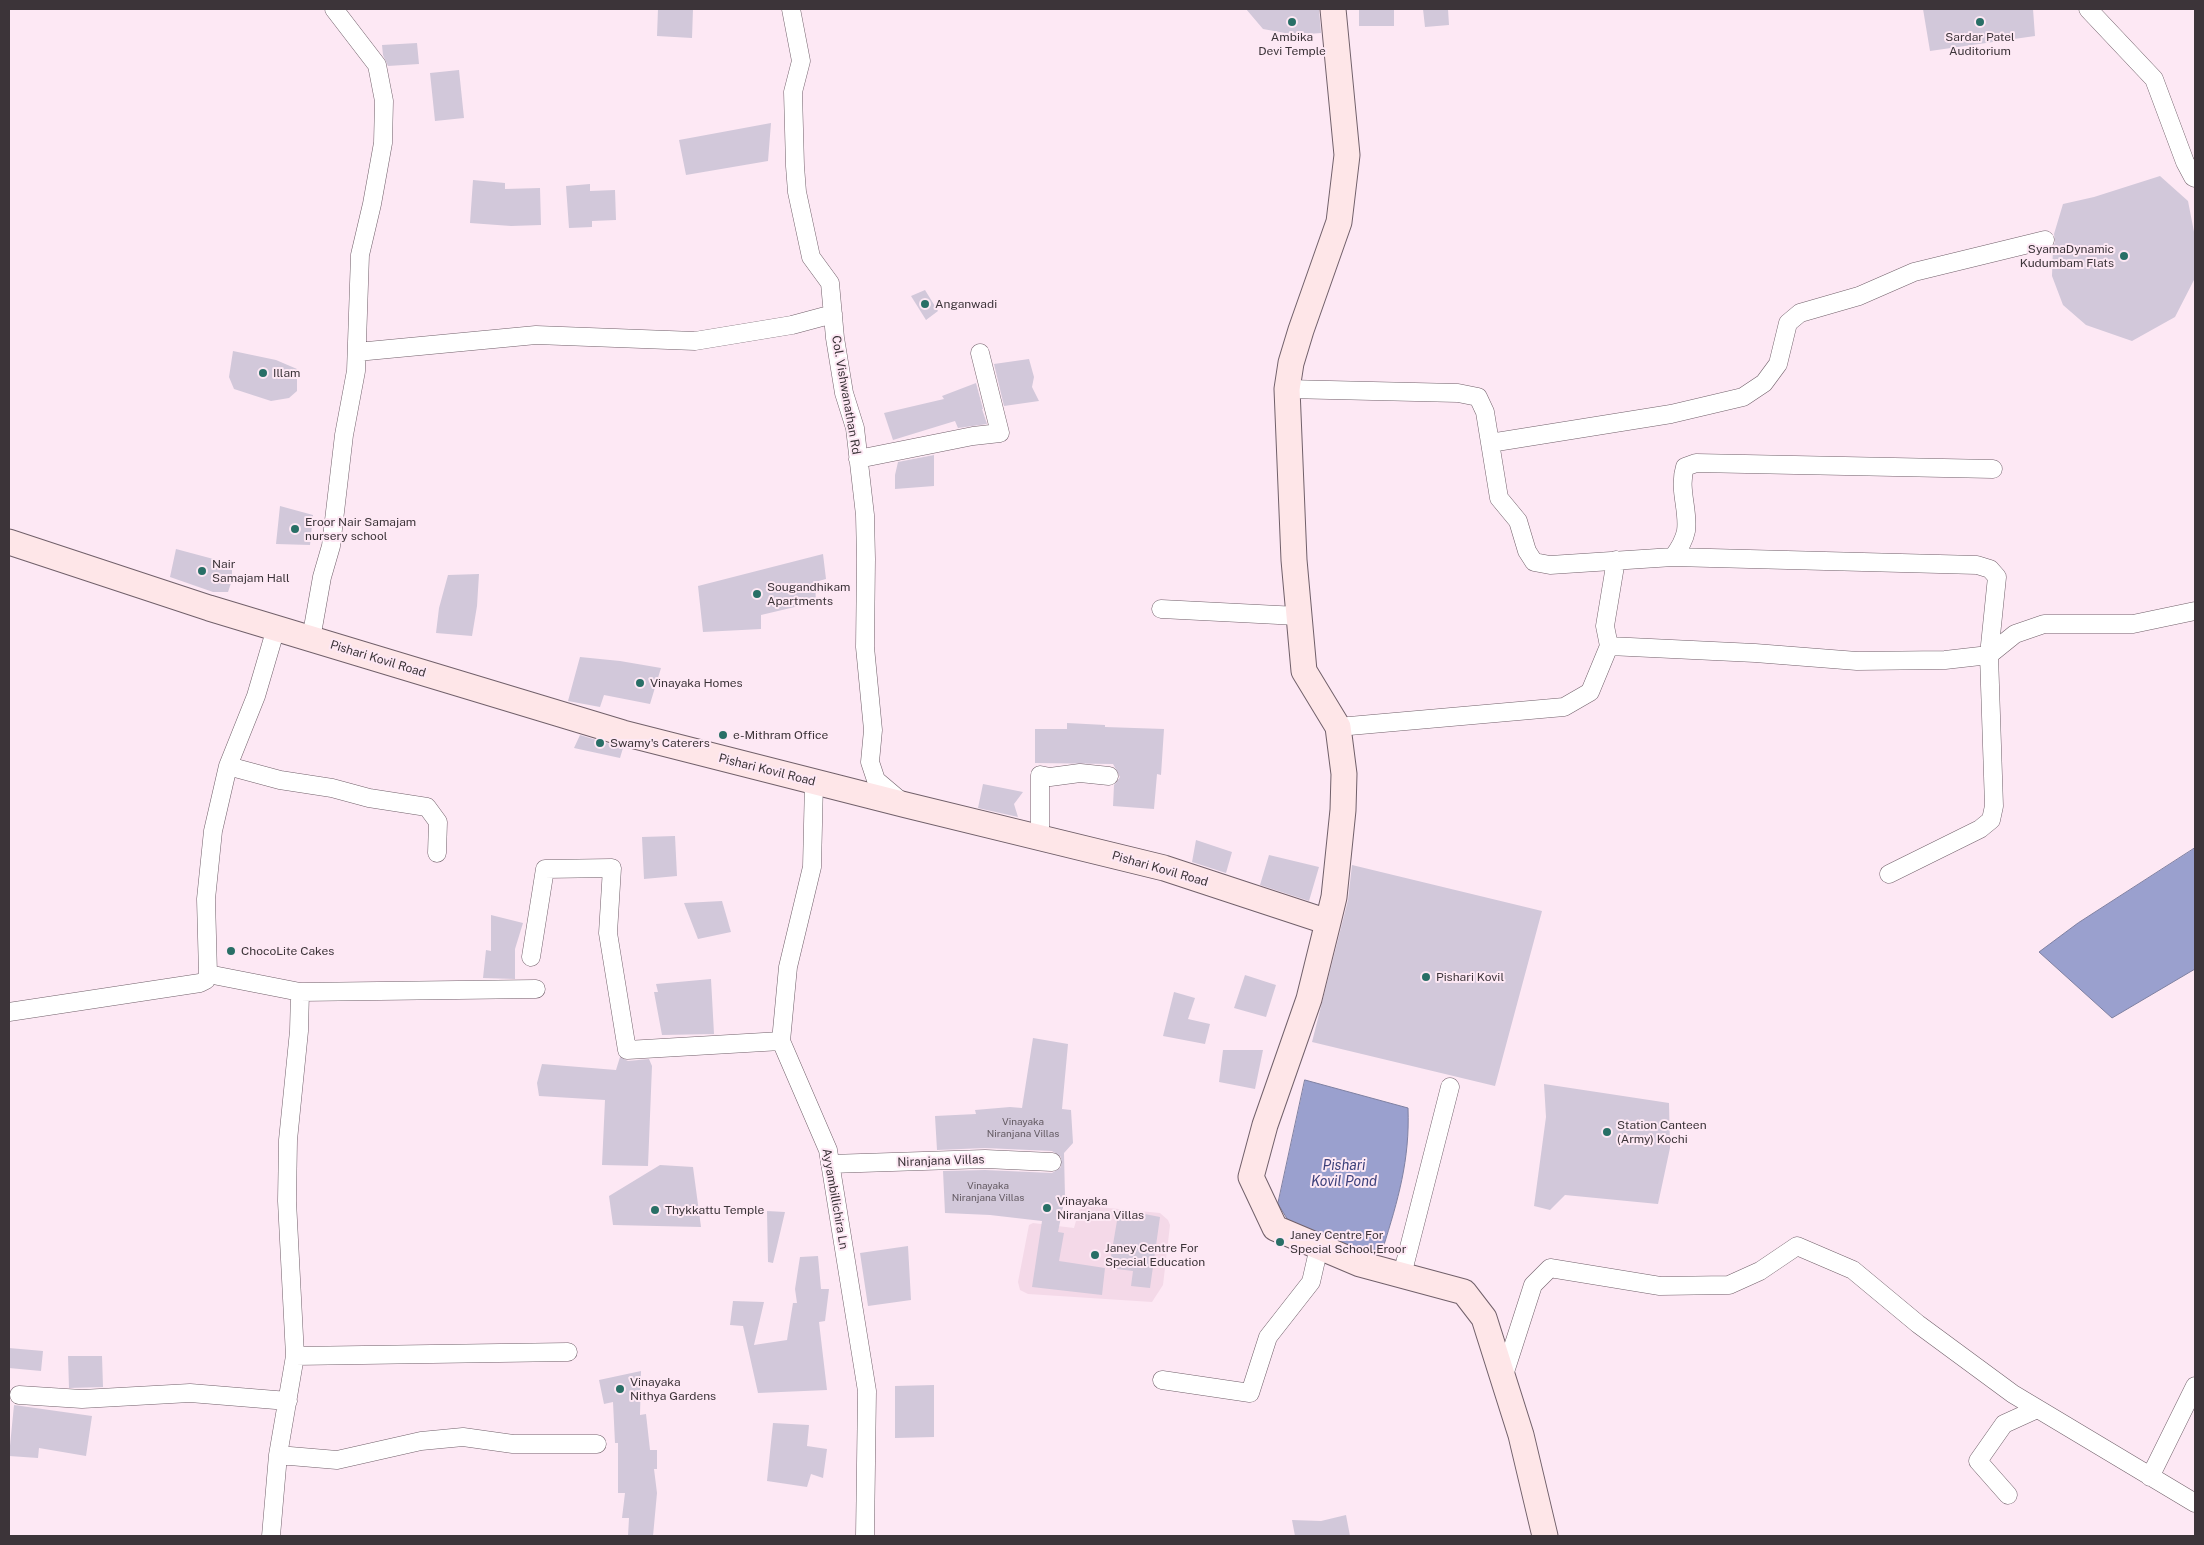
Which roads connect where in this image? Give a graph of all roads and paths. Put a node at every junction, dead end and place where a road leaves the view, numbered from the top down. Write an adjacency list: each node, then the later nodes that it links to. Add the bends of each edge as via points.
1 (334, 9): 8 (street, via 377,65 384,101 383,143 360,255)
2 (791, 9): 7 (street, Col. Vishwanathan Rd, via 801,61 793,92 797,192 811,257 830,283)
3 (1333, 9): 10 (street, via 1347,155 1340,222 1300,330)
4 (2088, 9): 5 (street, via 2154,80 2185,162)
5 (2195, 178)
6 (2045, 240): 11 (street, via 1914,272 1859,296 1800,313 1788,323 1778,364 1764,383 1743,397 1671,414)
7 (834, 314): 8 (street, via 792,325 695,341 536,335); 12 (street, Col. Vishwanathan Rd, via 844,393 855,428)
8 (357, 352): 21 (street, via 331,546)
9 (980, 353): 12 (street, via 1000,433)
10 (1288, 389): 11 (street, via 1458,393 1478,397 1485,412); 19 (street)
11 (1490, 444): 16 (street, via 1499,498 1518,521 1527,551 1534,562 1550,565)
12 (858, 459): 28 (street, Col. Vishwanathan Rd, via 865,515 864,647 873,730 870,762 876,780)
13 (1993, 469): 15 (street, via 1696,462 1686,467 1682,478 1686,530 1683,542)
14 (9, 542): 20 (street, Pishari Kovil Road)
15 (1673, 557): 16 (street); 23 (street, via 1976,565 1990,569 1997,577)
16 (1616, 560): 22 (street, via 1605,626)
17 (1161, 608): 19 (street)
18 (2195, 611): 23 (street, via 2133,624 2044,624 2015,634)
19 (1298, 616): 24 (street, via 1304,672)
20 (276, 628): 21 (street, Pishari Kovil Road); 25 (street, via 256,696)
21 (311, 639): 27 (street, Pishari Kovil Road, via 623,733)
22 (1609, 646): 23 (street, via 1857,661 1945,660); 24 (street, via 1590,692 1564,707)
23 (1989, 655): 31 (street, via 1994,806 1991,820 1980,829)
24 (1338, 727): 32 (street, via 1344,774 1343,810 1334,897)
25 (228, 766): 30 (street, via 280,780 427,807 438,822); 34 (street, via 213,831 206,899)
26 (1109, 776): 29 (street, via 1040,775)
27 (814, 782): 28 (street, Pishari Kovil Road); 38 (street, Ayyambillichira Ln, via 812,866 788,967)
28 (906, 805): 29 (street, Pishari Kovil Road)
29 (1040, 838): 32 (street, Pishari Kovil Road, via 1164,868)
30 (437, 853)
31 (1889, 874)
32 (1328, 922): 42 (street, via 1309,999 1265,1125 1251,1178 1275,1228)
33 (531, 957): 38 (street, via 545,869 612,868 608,933 627,1050)
34 (208, 974): 36 (street); 37 (street, via 200,983)
35 (536, 989): 36 (street)
36 (300, 992): 45 (street, via 287,1201)
37 (9, 1012)
38 (781, 1040): 41 (street, Ayyambillichira Ln, via 828,1150)
39 (1450, 1087): 43 (street)
40 (1052, 1162): 41 (street, Niranjana Villas, via 985,1159)
41 (830, 1164): 58 (street, Ayyambillichira Ln, via 867,1390)
42 (1319, 1246): 43 (street, via 1360,1264); 47 (street, via 1311,1282 1268,1337 1250,1394)
43 (1402, 1275): 46 (street, via 1464,1292 1484,1318)
44 (568, 1352): 45 (street)
45 (296, 1356): 50 (street)
46 (1503, 1378): 51 (street, via 1533,1285 1550,1268 1660,1286 1729,1285 1760,1271 1797,1246 1853,1270 1918,1324); 59 (street, via 1521,1435)
47 (1162, 1380)
48 (2195, 1386): 54 (street)
49 (20, 1395): 50 (street, via 82,1399 190,1393)
50 (288, 1401): 53 (street)
51 (2037, 1408): 54 (street); 55 (street, via 2004,1424 1978,1461)
52 (597, 1444): 53 (street, via 513,1444 463,1436 421,1441 337,1460)
53 (278, 1455): 57 (street)
54 (2150, 1477): 56 (street)
55 (2008, 1495)
56 (2195, 1503)
57 (270, 1536)
58 (865, 1536)
59 (1545, 1536)

